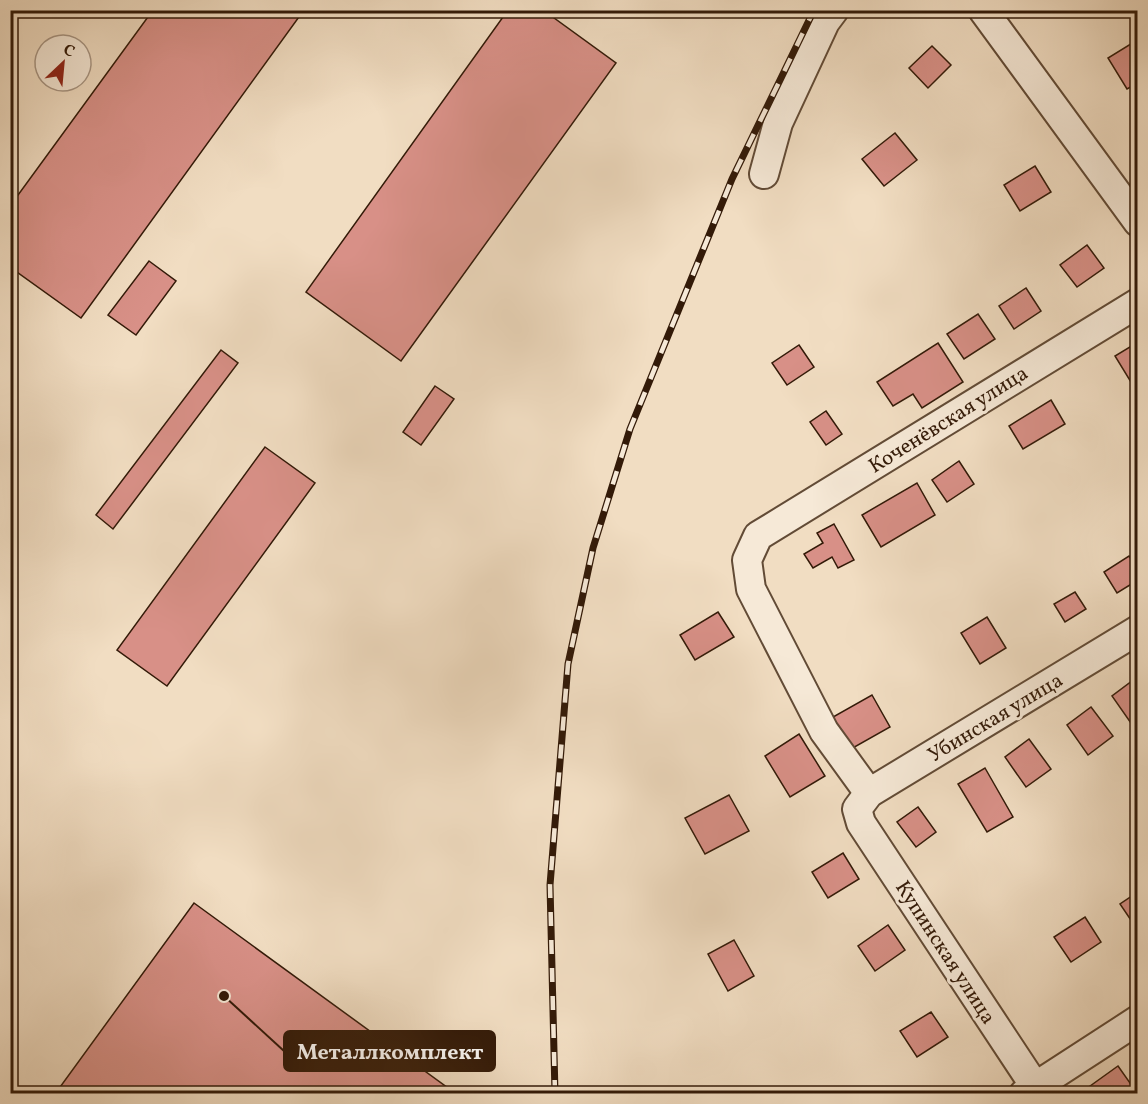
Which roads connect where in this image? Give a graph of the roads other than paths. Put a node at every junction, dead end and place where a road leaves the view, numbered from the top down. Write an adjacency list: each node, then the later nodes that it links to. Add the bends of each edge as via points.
1 (834, 10): 3 (street, via 778,123)
2 (983, 10): 4 (street)
3 (764, 174)
4 (1137, 222)
5 (1137, 303): 6 (street, Коченёвская улица)
6 (758, 536): 8 (street, Купинская улица, via 747,560 752,589)
7 (1137, 630): 8 (street, Убинская улица)
8 (863, 801): 10 (street, Купинская улица, via 861,823)
9 (1137, 1020): 10 (street)
10 (1033, 1091)

